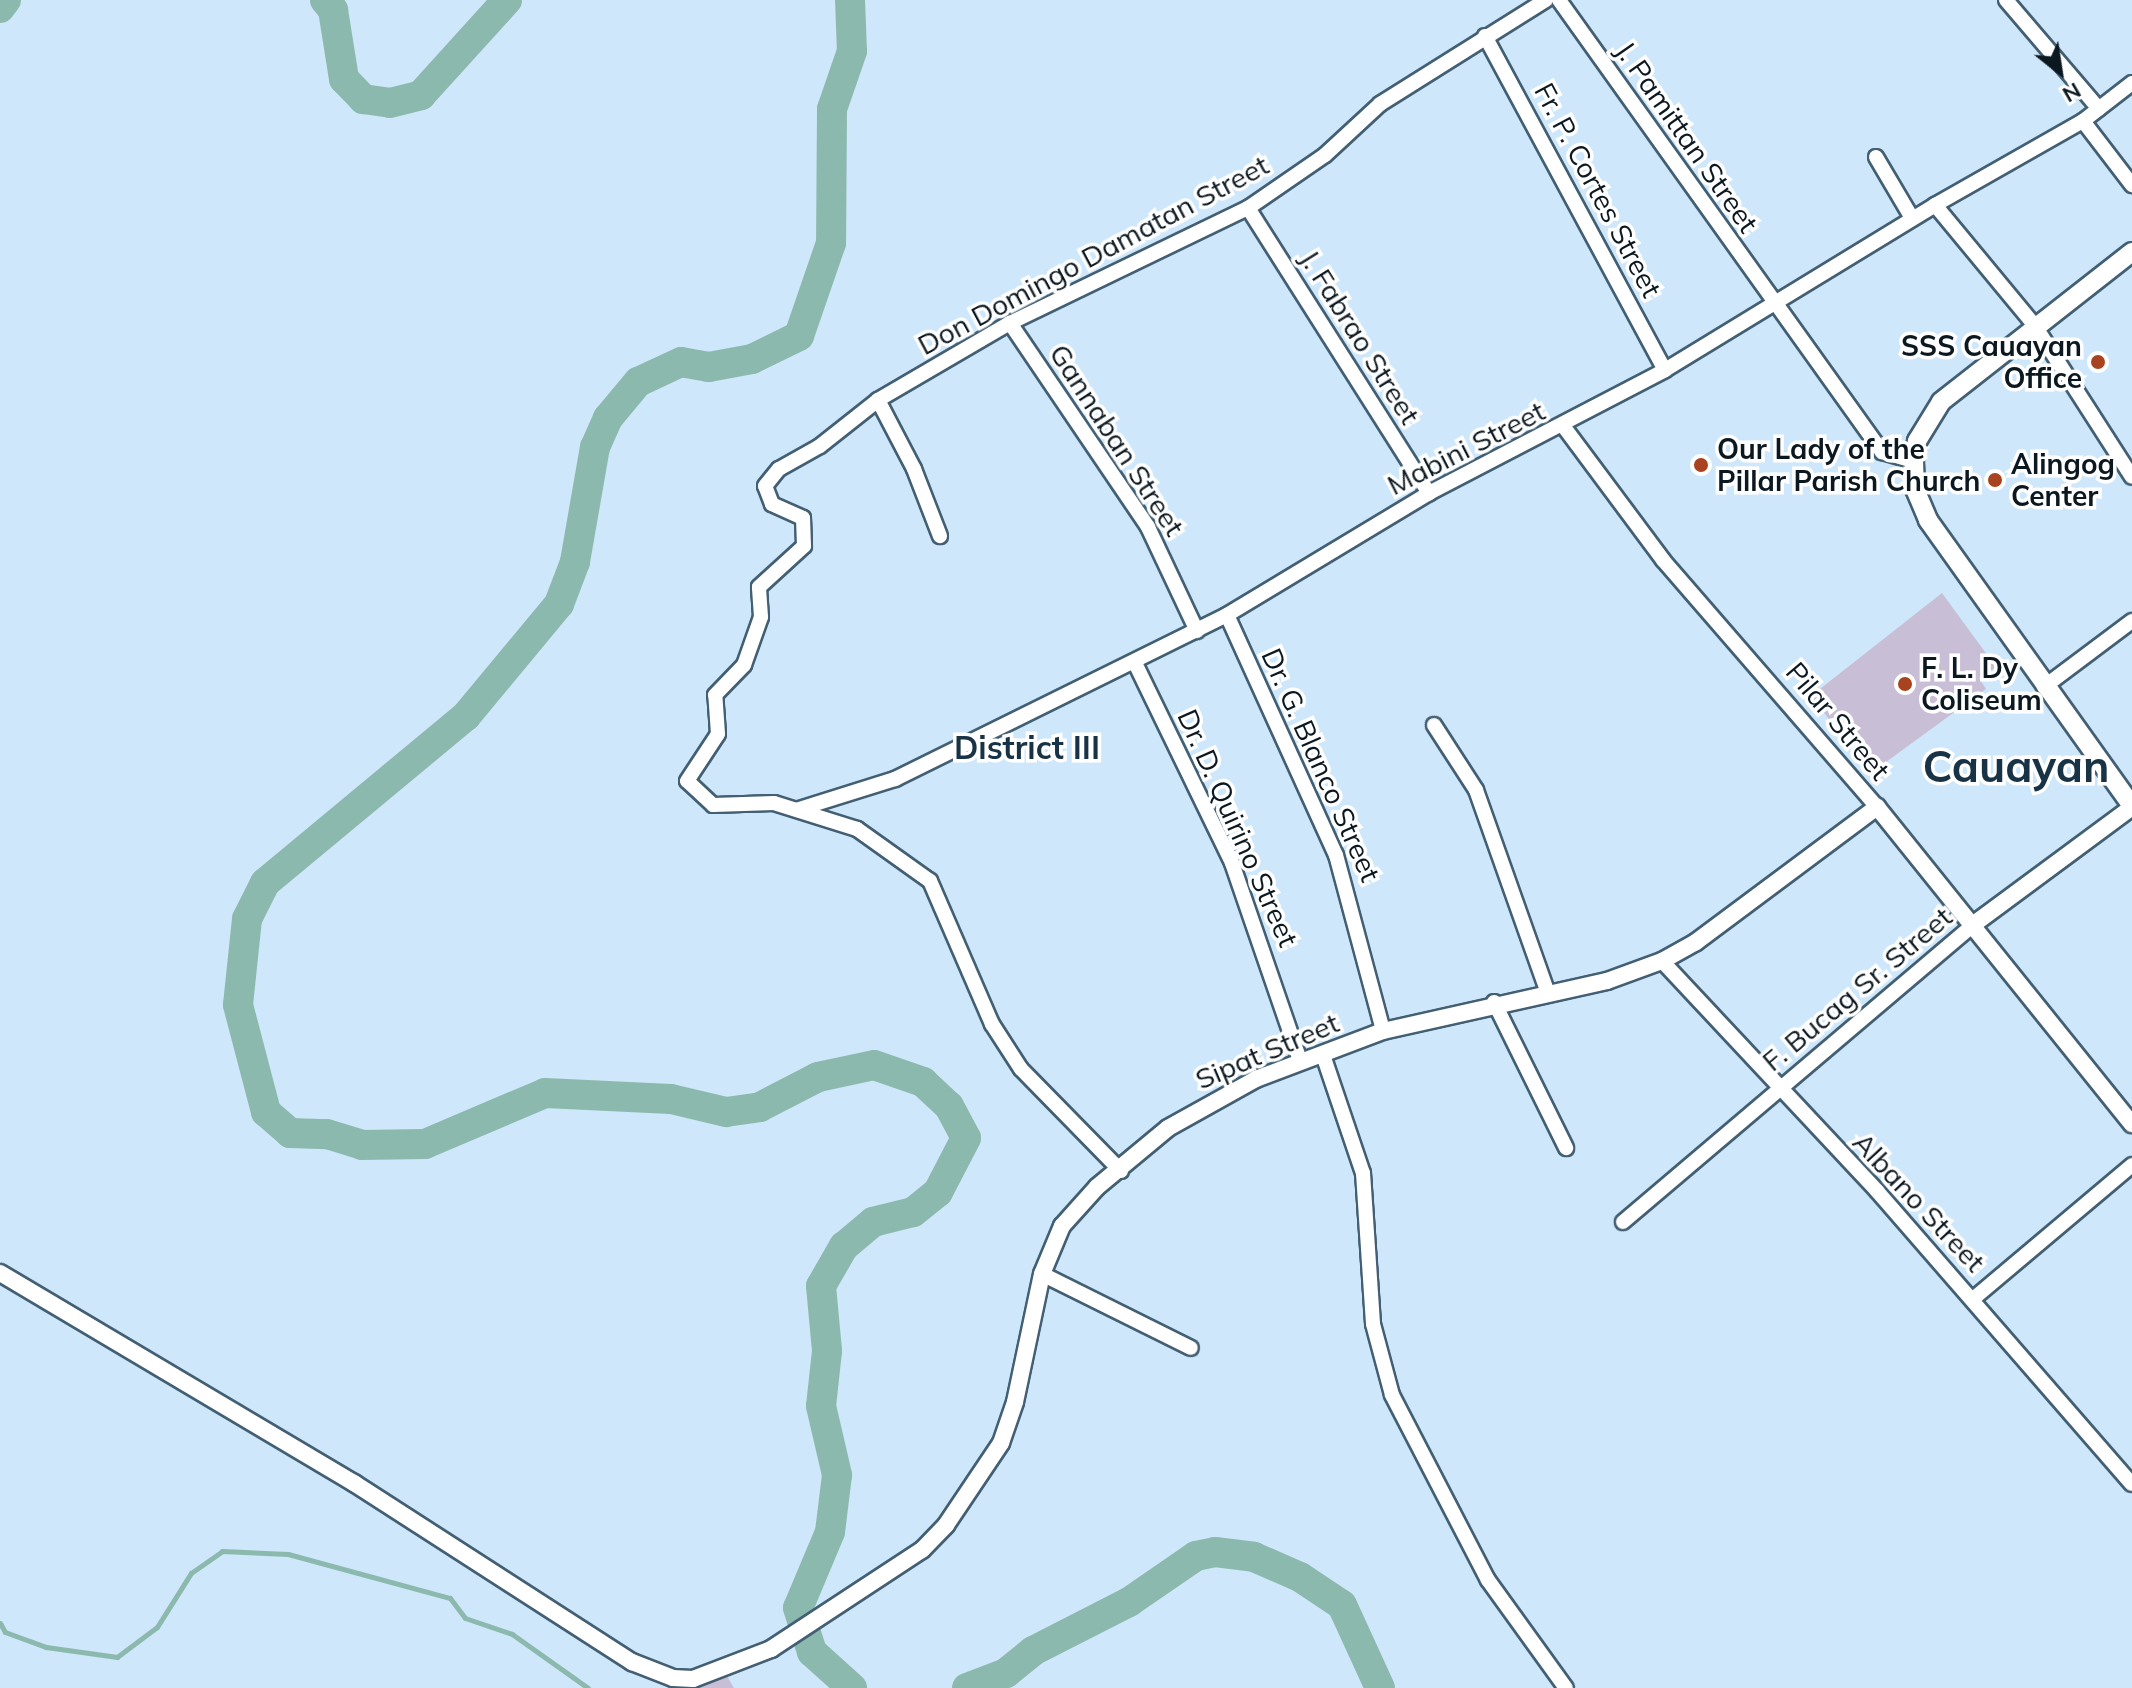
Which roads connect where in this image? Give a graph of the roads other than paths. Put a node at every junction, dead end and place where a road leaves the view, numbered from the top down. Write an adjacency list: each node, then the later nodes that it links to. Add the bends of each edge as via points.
1 (1546, 0): 4 (street, Don Domingo Damatan Street)
2 (1559, 0): 14 (street, J. Pamittan Street)
3 (2007, 0): 6 (street)
4 (1485, 36): 11 (street, Don Domingo Damatan Street, via 1380,104 1325,155); 17 (street, Fr. P. Cortes Street)
5 (2132, 83): 6 (street, Mabini Street)
6 (2099, 109): 7 (street, Mabini Street)
7 (2083, 121): 9 (street); 10 (street, Mabini Street)
8 (1876, 157): 12 (street)
9 (2132, 185)
10 (1935, 205): 12 (street, Mabini Street); 16 (street)
11 (1248, 208): 15 (street, Don Domingo Damatan Street); 22 (street, J. Fabrao Street)
12 (1912, 218): 14 (street, Mabini Street)
13 (2132, 252): 16 (main road)
14 (1774, 303): 17 (street, Mabini Street); 20 (street, J. Pamittan Street, via 1882,452)
15 (1010, 323): 18 (street, Don Domingo Damatan Street); 26 (street, Gannaban Street, via 1148,527)
16 (2035, 326): 20 (main road, via 1941,402 1917,441); 21 (street)
17 (1665, 370): 19 (street, Mabini Street)
18 (878, 400): 23 (street, via 914,469); 32 (street, Don Domingo Damatan Street, via 820,446 779,469 765,486 772,504 803,518 804,546 759,587 761,617 744,665 715,695 718,734 687,781 713,805 774,803)
19 (1564, 427): 22 (street, Mabini Street); 31 (street, Pilar Street, via 1663,560)
20 (1914, 461): 28 (main road, via 1915,489 1928,520)
21 (2132, 477)
22 (1429, 493): 24 (street, Mabini Street)
23 (940, 536)
24 (1227, 615): 26 (street, Mabini Street); 37 (street, Dr. G. Blanco Street, via 1336,855)
25 (2132, 621): 28 (street)
26 (1197, 631): 27 (street, Mabini Street)
27 (1136, 665): 32 (street, Mabini Street, via 895,779); 39 (street, Dr. D. Quirino Street, via 1232,863)
28 (2044, 687): 30 (main road)
29 (1434, 725): 35 (street, via 1476,790)
30 (2132, 806): 33 (street, F. Bucag Sr. Street)
31 (1877, 807): 33 (street, Pilar Street); 34 (street, Sipat Street)
32 (799, 809): 44 (street, Don Domingo Damatan Street, via 857,829 930,881 992,1024 1021,1069)
33 (1974, 924): 40 (street, F. Bucag Sr. Street); 41 (street, Pilar Street)
34 (1662, 961): 35 (street, Sipat Street, via 1607,981); 40 (street, Albano Street)
35 (1547, 991): 36 (street, Sipat Street)
36 (1494, 1002): 37 (street, Sipat Street); 42 (street)
37 (1383, 1031): 38 (street, Sipat Street)
38 (1323, 1055): 39 (street, Sipat Street); 51 (street, via 1363,1173 1373,1324 1392,1395 1488,1580)
39 (1300, 1061): 44 (street, Sipat Street, via 1213,1099 1168,1128)
40 (1777, 1090): 45 (street, F. Bucag Sr. Street); 48 (street, Albano Street)
41 (2132, 1124)
42 (1566, 1148)
43 (2132, 1165): 48 (street)
44 (1121, 1171): 47 (street, Sipat Street, via 1097,1187 1062,1226)
45 (1623, 1222)
46 (0, 1273): 47 (street, Sipat Street, via 354,1483 649,1670 693,1679 771,1649 922,1550 982,1477 1015,1402)
47 (1042, 1274): 49 (street)
48 (1973, 1299): 50 (street, Albano Street)
49 (1191, 1348)
50 (2132, 1484)
51 (1566, 1688)

